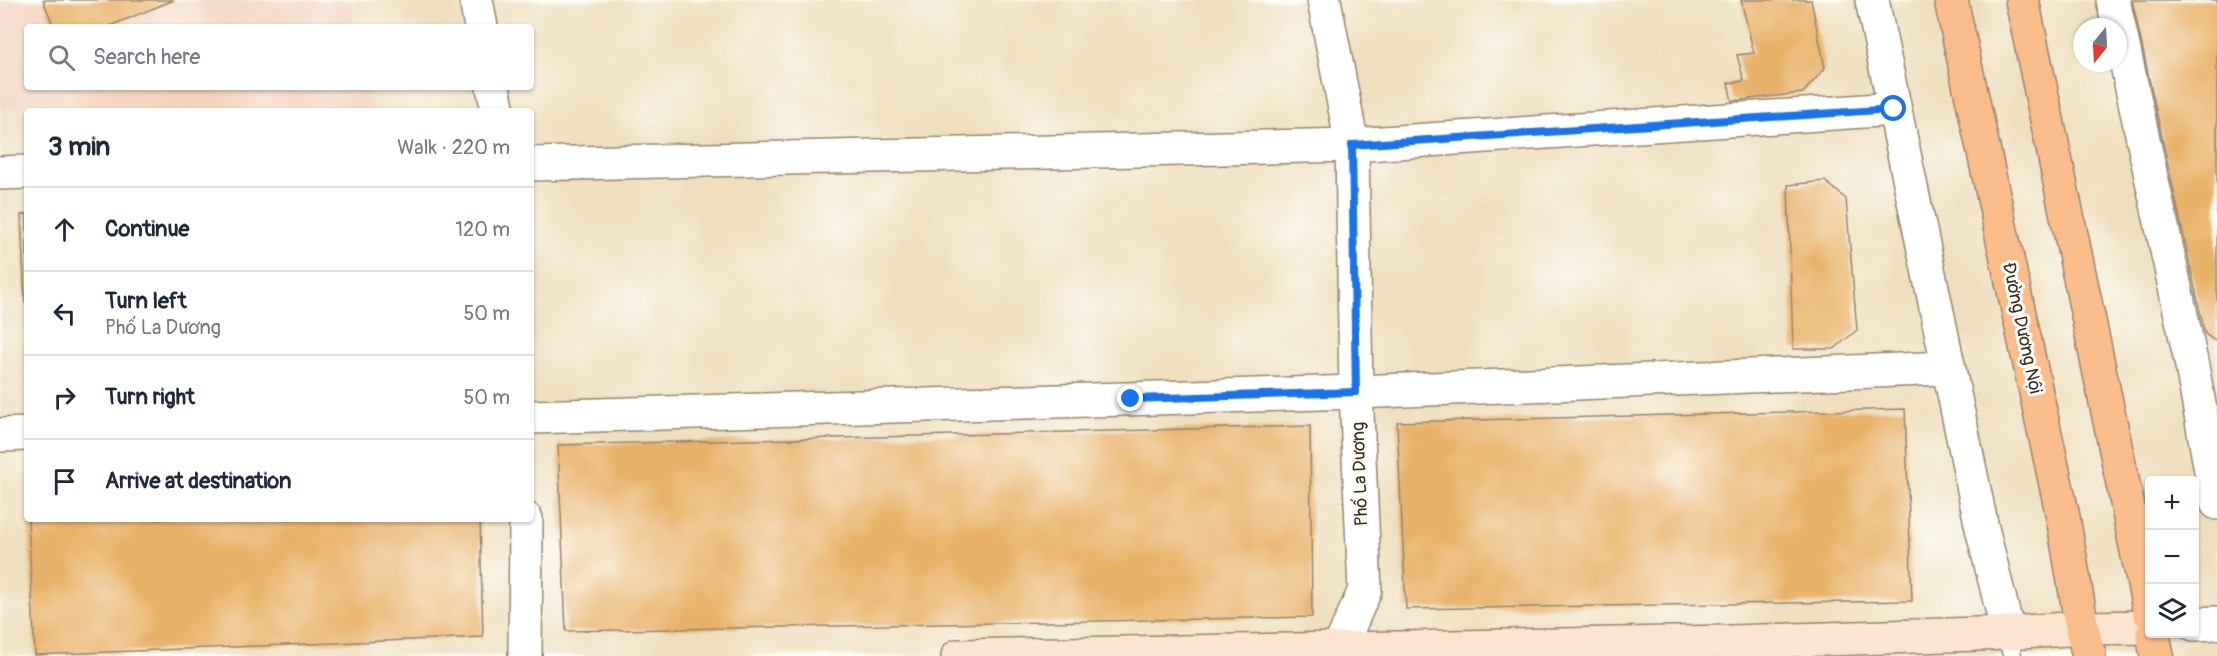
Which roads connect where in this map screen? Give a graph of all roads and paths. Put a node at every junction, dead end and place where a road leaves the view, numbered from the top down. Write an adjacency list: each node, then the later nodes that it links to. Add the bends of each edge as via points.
1 (476, 0): 7 (street)
2 (1324, 0): 11 (street, Phố La Dương)
3 (1872, 0): 10 (street)
4 (1951, 0): 28 (main road, Đường Dương Nội, via 2063,517)
5 (2022, 0): 23 (main road)
6 (2113, 0): 15 (street)
7 (480, 24)
8 (494, 90): 9 (street)
9 (497, 108)
10 (1894, 109): 11 (street); 16 (street)
11 (1352, 145): 12 (street); 17 (street, Phố La Dương)
12 (534, 165)
13 (0, 172): 14 (street)
14 (24, 172)
15 (2204, 366): 21 (street)
16 (1947, 368): 17 (street); 29 (street)
17 (1356, 392): 18 (street); 32 (street, Phố La Dương, via 1365,590)
18 (534, 417)
19 (24, 434): 20 (street)
20 (0, 435)
21 (2217, 503)
22 (526, 522): 33 (street)
23 (2145, 589)
24 (2217, 623): 25 (street)
25 (2199, 624)
26 (2145, 628): 28 (street)
27 (2154, 638): 35 (main road)
28 (2085, 642): 29 (street)
29 (2010, 645): 30 (street)
30 (1732, 649): 31 (street)
31 (1589, 650): 32 (street)
32 (1337, 653): 34 (street)
33 (525, 656)
34 (958, 656)
35 (2157, 656)

